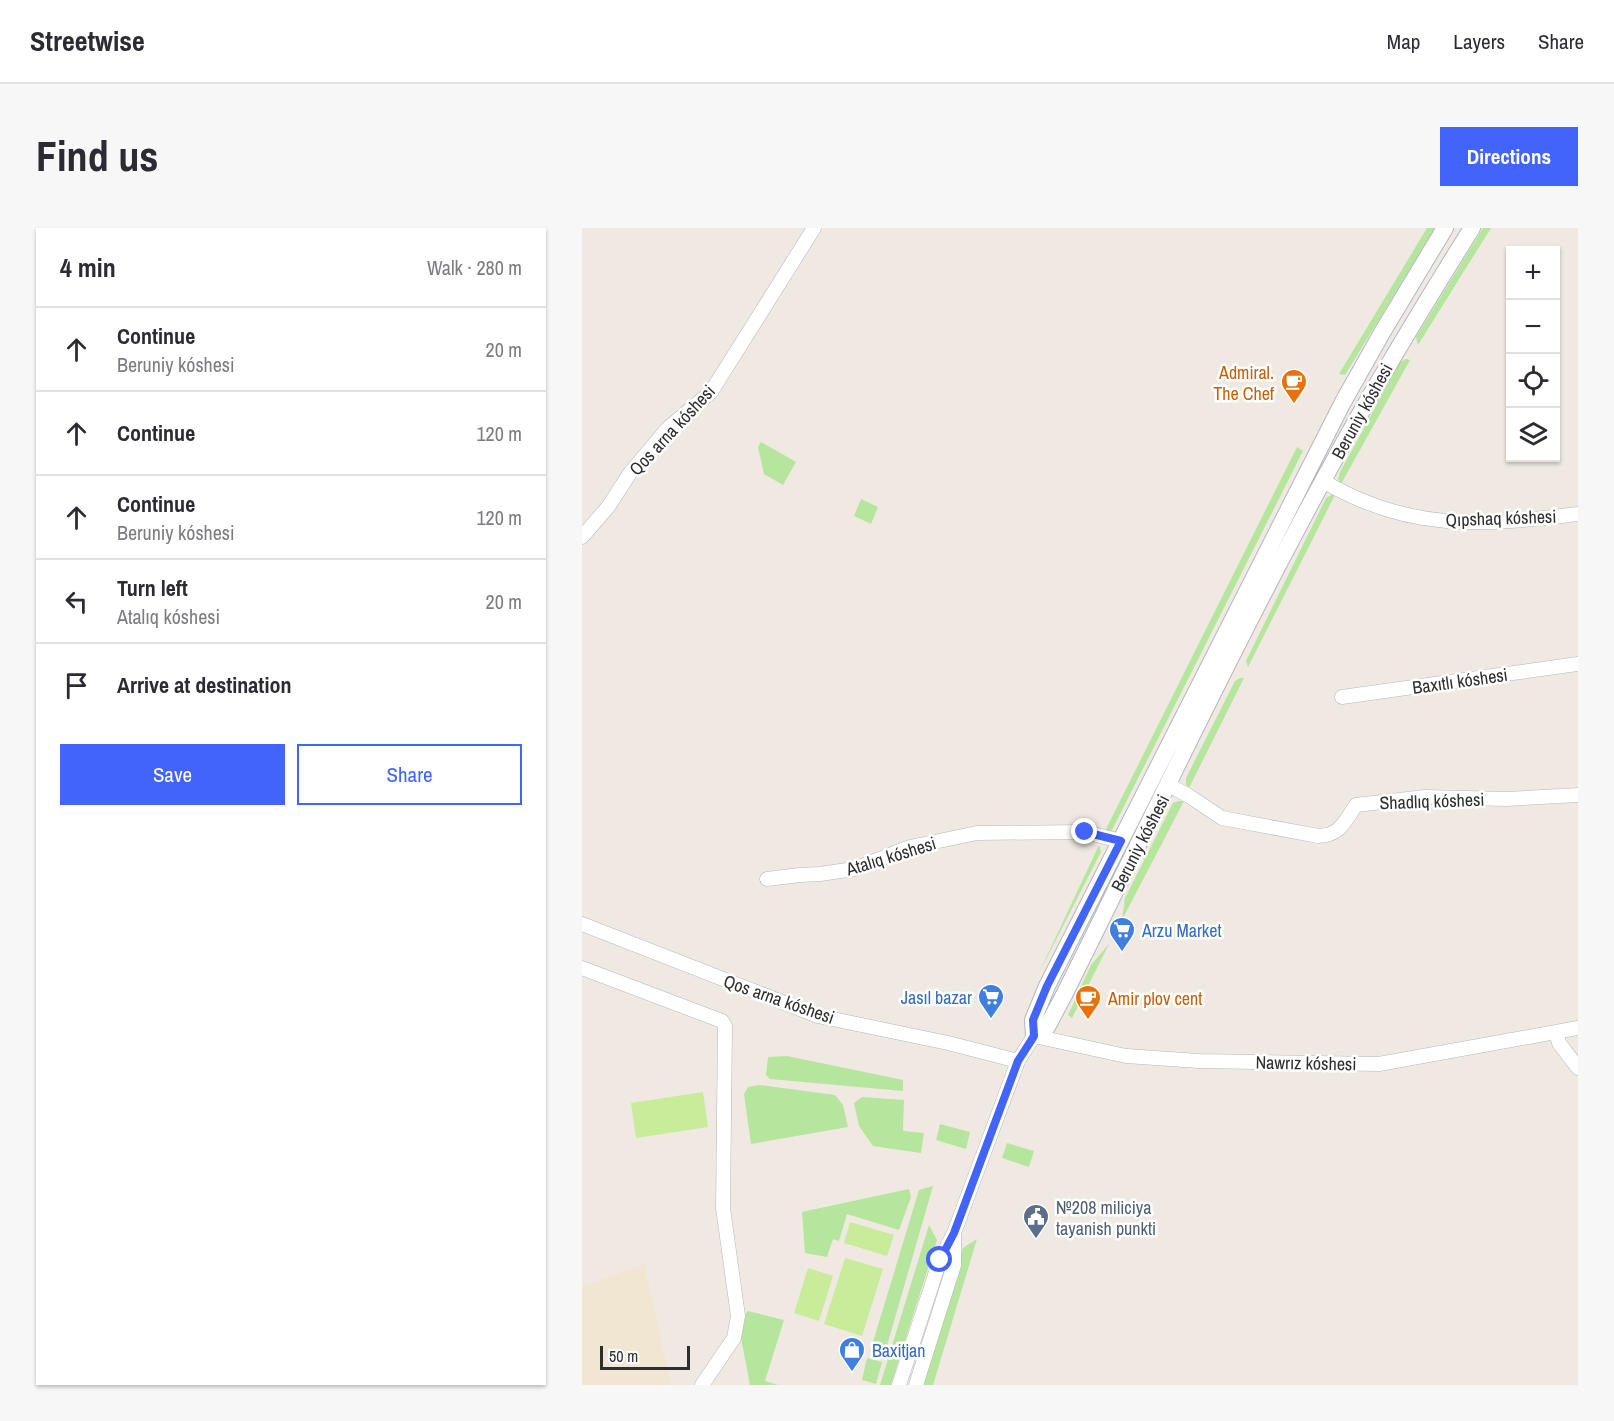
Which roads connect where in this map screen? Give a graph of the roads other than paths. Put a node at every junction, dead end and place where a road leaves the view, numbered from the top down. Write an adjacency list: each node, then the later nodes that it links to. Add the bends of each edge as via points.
1 (814, 228): 8 (street, Qos arna kóshesi, via 711,392 668,428)
2 (1445, 228): 4 (street, Beruniy kóshesi)
3 (1472, 228): 5 (street, Beruniy kóshesi)
4 (1383, 331): 5 (street); 13 (street, Beruniy kóshesi, via 1324,437)
5 (1400, 343): 6 (street, Beruniy kóshesi)
6 (1323, 481): 7 (street, Qıpshaq kóshesi, via 1388,511 1447,523 1521,521); 11 (street, Beruniy kóshesi)
7 (1578, 514)
8 (582, 537)
9 (1578, 664): 10 (street, Baxıtlı kóshesi)
10 (1342, 697)
11 (1169, 785): 12 (street, Shadlıq kóshesi, via 1222,819 1318,836 1332,836 1356,805 1425,797 1506,799); 19 (street, Beruniy kóshesi, via 1047,1027)
12 (1578, 795)
13 (1121, 841): 14 (street, Atalıq kóshesi, via 1085,832 977,833 910,847 855,869); 19 (street, Beruniy kóshesi, via 1047,986 1033,1020)
14 (767, 879)
15 (582, 924): 20 (street, Qos arna kóshesi, via 818,1016)
16 (582, 968): 23 (street, via 722,1021 725,1026 723,1208 738,1316 734,1338)
17 (1578, 1028): 18 (street, Nawrız kóshesi)
18 (1556, 1032): 19 (street, Nawrız kóshesi, via 1379,1064 1126,1056); 21 (street)
19 (1034, 1036): 20 (street)
20 (1018, 1061): 22 (street)
21 (1578, 1068)
22 (954, 1233): 24 (street, via 940,1260); 25 (street, via 954,1265)
23 (702, 1385)
24 (899, 1385)
25 (916, 1385)

